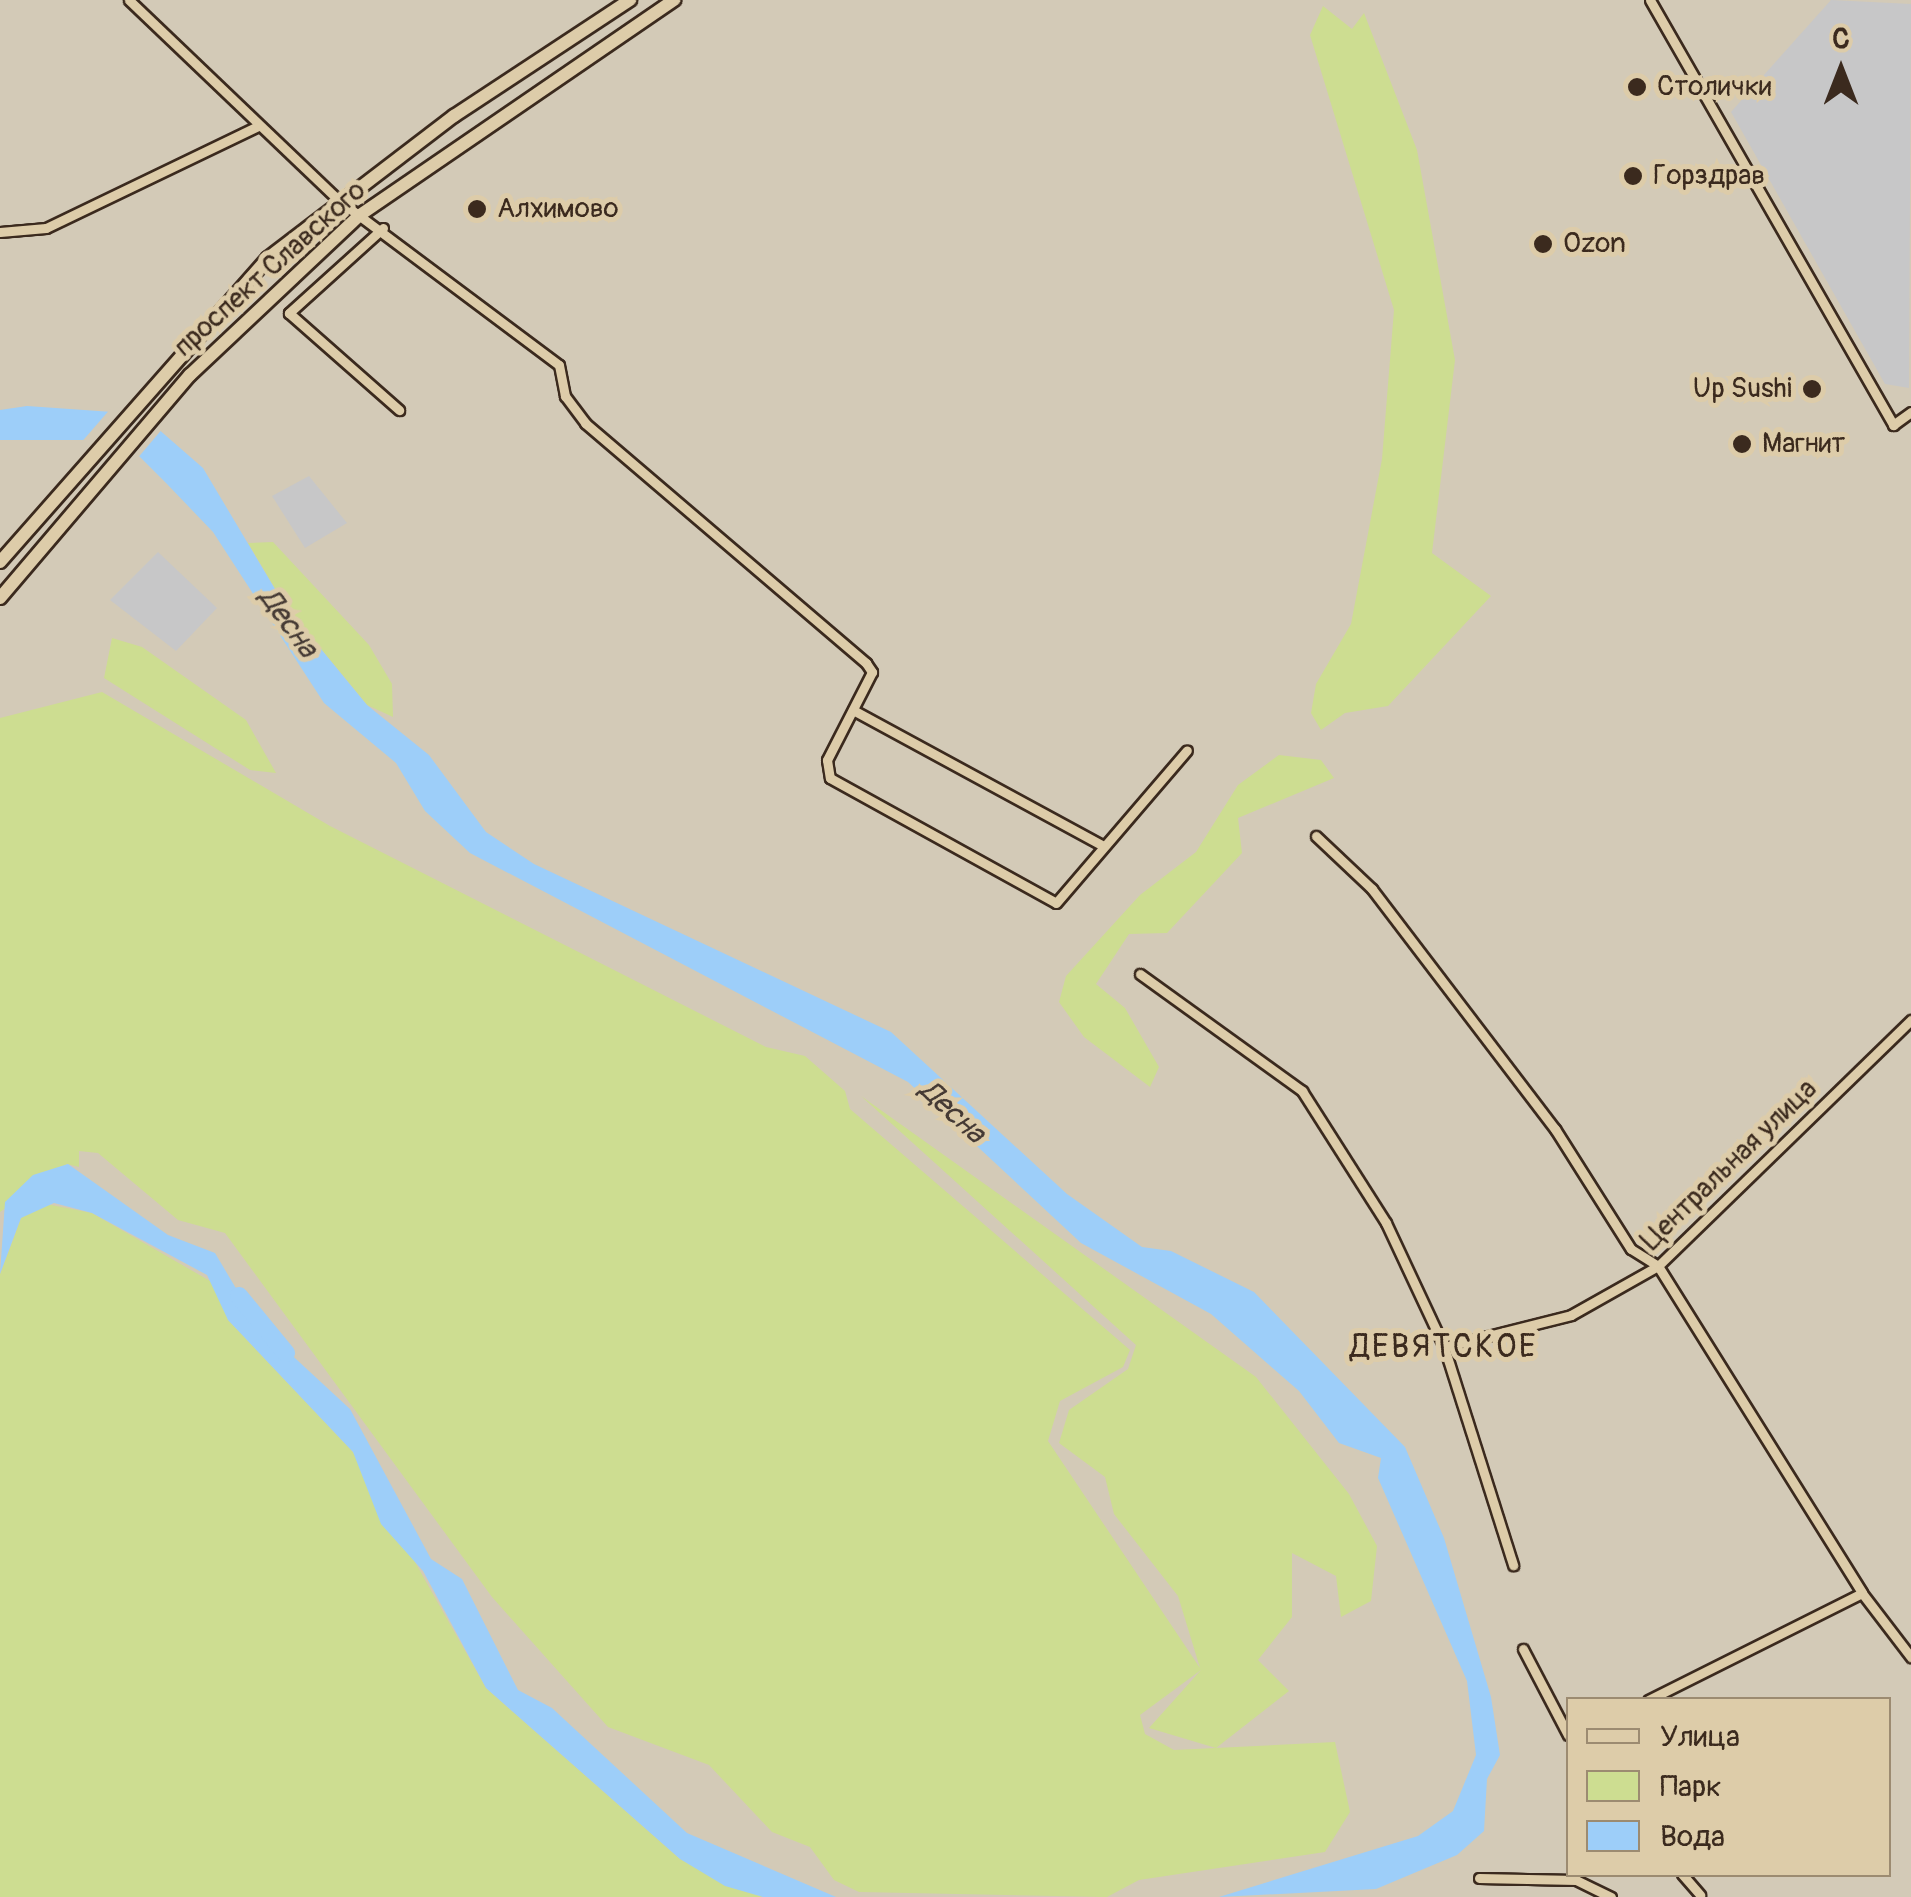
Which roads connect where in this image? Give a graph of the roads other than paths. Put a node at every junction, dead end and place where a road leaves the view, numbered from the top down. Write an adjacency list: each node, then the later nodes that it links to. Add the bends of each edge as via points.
1 (129, 0): 5 (street)
2 (630, 0): 6 (main road, проспект Славского)
3 (674, 0): 7 (main road, проспект Славского)
4 (1650, 0): 11 (street, via 1892,425)
5 (258, 126): 6 (street); 9 (street, via 46,228)
6 (337, 199): 7 (street); 12 (main road, проспект Славского, via 174,356)
7 (360, 216): 8 (street); 13 (main road, проспект Славского, via 190,375)
8 (383, 228): 10 (street, via 288,313); 14 (street, via 558,365 565,396 585,423 866,663 872,672)
9 (0, 232)
10 (399, 410)
11 (1911, 412)
12 (0, 562)
13 (2, 595)
14 (853, 710): 17 (street); 17 (street, via 828,760 830,778 1056,903)
15 (1187, 750): 17 (street)
16 (1316, 836): 20 (street, via 1372,888 1555,1129 1631,1249)
17 (1104, 846)
18 (1140, 974): 21 (street, via 1302,1090 1386,1223)
19 (1911, 1020): 20 (street, Центральная улица)
20 (1658, 1266): 21 (street, Центральная улица, via 1571,1314); 23 (street)
21 (1444, 1347): 22 (street)
22 (1513, 1565)
23 (1862, 1593): 25 (street); 26 (street)
24 (1523, 1650): 27 (street)
25 (1911, 1657)
26 (1654, 1697)
27 (1566, 1731)
28 (1479, 1878): 29 (street, via 1576,1880)
29 (1610, 1897)

